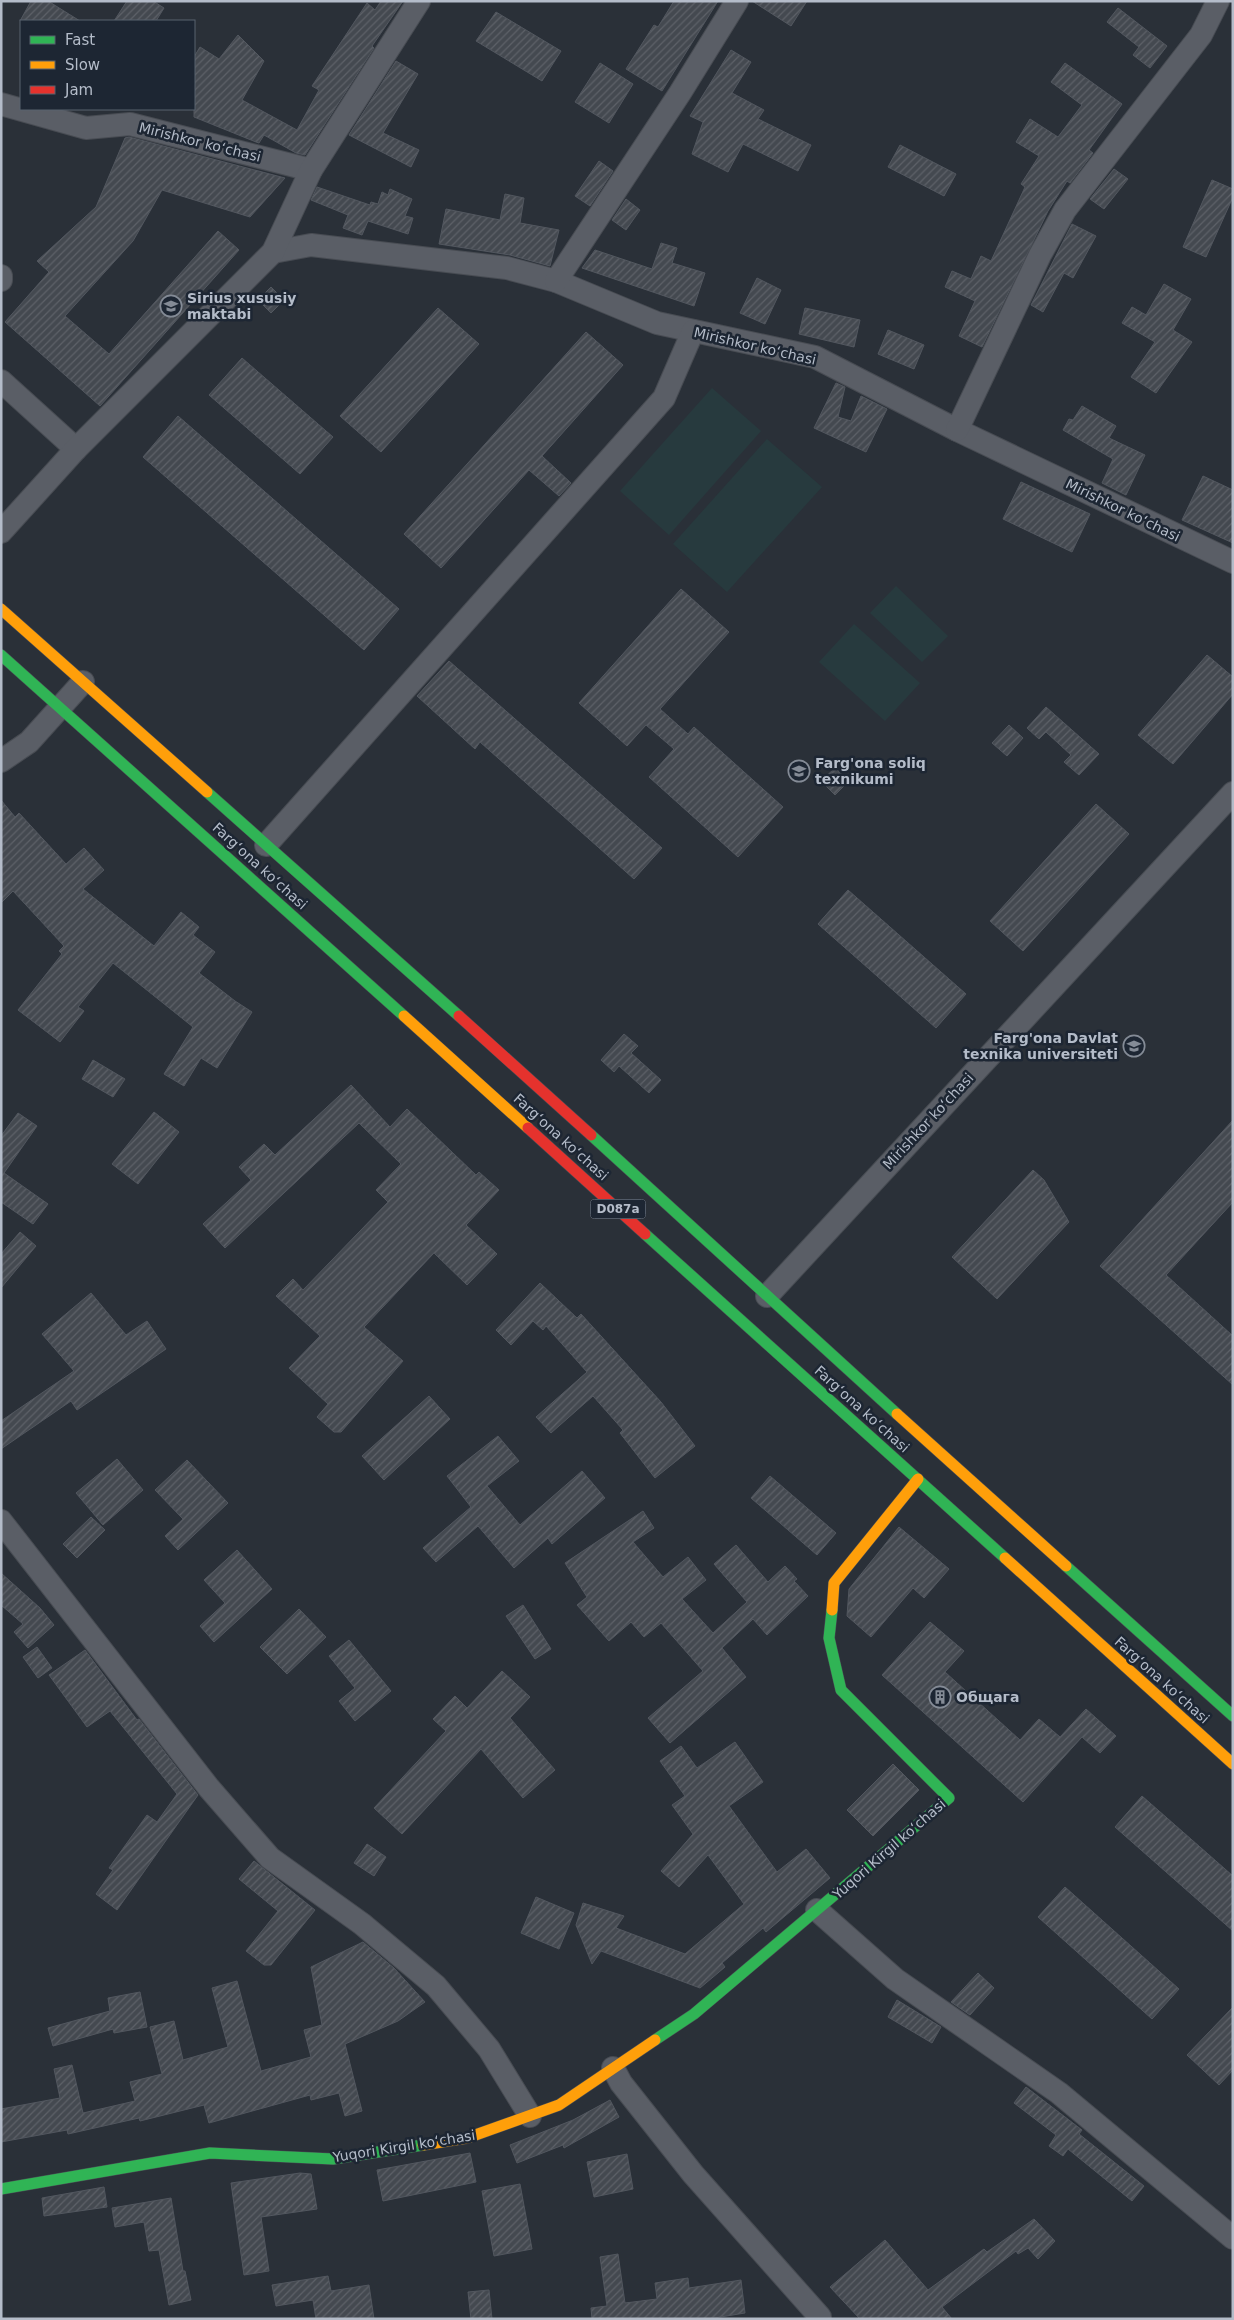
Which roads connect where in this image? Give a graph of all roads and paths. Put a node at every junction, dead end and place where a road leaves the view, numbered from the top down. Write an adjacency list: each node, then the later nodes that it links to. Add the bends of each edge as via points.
1 (420, 1): 7 (street)
2 (737, 1): 11 (street)
3 (1218, 1): 14 (street, via 1201,34 1065,210 1040,255)
4 (1, 104): 5 (street, Mirishkor koʻchasi)
5 (20, 109)
6 (22, 110): 7 (street, Mirishkor koʻchasi, via 86,128 130,124)
7 (311, 170): 8 (street)
8 (273, 252): 11 (street, Mirishkor koʻchasi, via 311,246 507,268); 15 (street)
9 (1, 276): 10 (street)
10 (1, 280)
11 (556, 281): 12 (street, Mirishkor koʻchasi, via 657,323)
12 (693, 332): 14 (street, Mirishkor koʻchasi, via 815,357); 24 (street, via 664,398)
13 (1, 381): 15 (street)
14 (957, 430): 17 (street, Mirishkor koʻchasi)
15 (76, 450): 16 (street)
16 (1, 532)
17 (1233, 562)
18 (1, 609): 20 (main road, Fargʻona koʻchasi / D087a)
19 (1, 655): 21 (main road, Fargʻona koʻchasi / D087a)
20 (83, 682): 21 (street); 24 (main road, Fargʻona koʻchasi / D087a)
21 (60, 707): 22 (street, via 29,742); 26 (main road, Fargʻona koʻchasi / D087a, via 646,1229)
22 (1, 761)
23 (1233, 793): 25 (street, Mirishkor koʻchasi)
24 (266, 845): 25 (main road, Fargʻona koʻchasi / D087a, via 541,1089 663,1209)
25 (767, 1296): 28 (main road, Fargʻona koʻchasi / D087a)
26 (918, 1479): 29 (main road, Fargʻona koʻchasi / D087a); 30 (main road, Yuqori Kirgil koʻchasi, via 834,1583 830,1638 841,1690 949,1798)
27 (1, 1521): 32 (street, via 209,1788 270,1858 362,1924 436,1986 489,2048)
28 (1233, 1716)
29 (1233, 1764)
30 (817, 1910): 31 (main road, Yuqori Kirgil koʻchasi, via 694,2014); 34 (street, via 895,1979 1059,2093)
31 (613, 2068): 32 (main road, Yuqori Kirgil koʻchasi, via 559,2105); 35 (street, via 693,2174)
32 (530, 2116): 33 (main road, Yuqori Kirgil koʻchasi, via 467,2138 333,2159 210,2153)
33 (1, 2189)
34 (1233, 2238)
35 (818, 2318)

